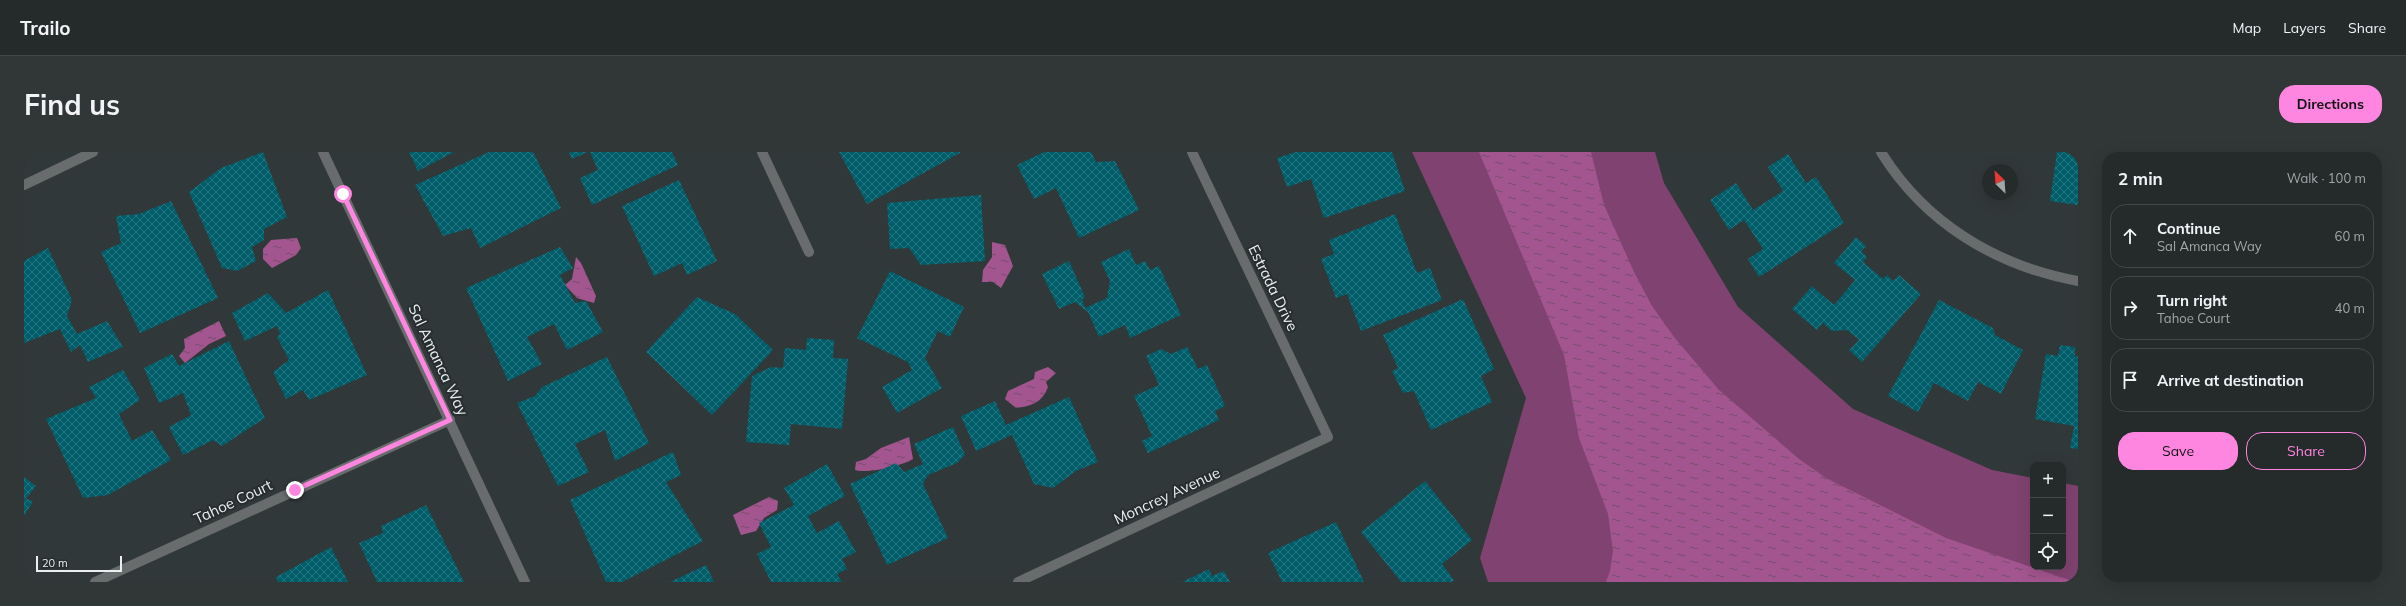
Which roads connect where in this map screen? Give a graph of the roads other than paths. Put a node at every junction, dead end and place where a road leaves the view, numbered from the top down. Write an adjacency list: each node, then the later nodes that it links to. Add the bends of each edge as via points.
1 (93, 152): 6 (street)
2 (323, 152): 9 (street, Sal Amanca Way)
3 (762, 152): 7 (street)
4 (1192, 152): 10 (street, Estrada Drive)
5 (1881, 152): 8 (street, via 1895,175 1941,223 1989,253)
6 (24, 184)
7 (809, 252)
8 (2078, 281)
9 (450, 420): 11 (street, Tahoe Court); 12 (street, Sal Amanca Way)
10 (1328, 437): 13 (street, Moncrey Avenue)
11 (95, 582)
12 (525, 582)
13 (1018, 582)

